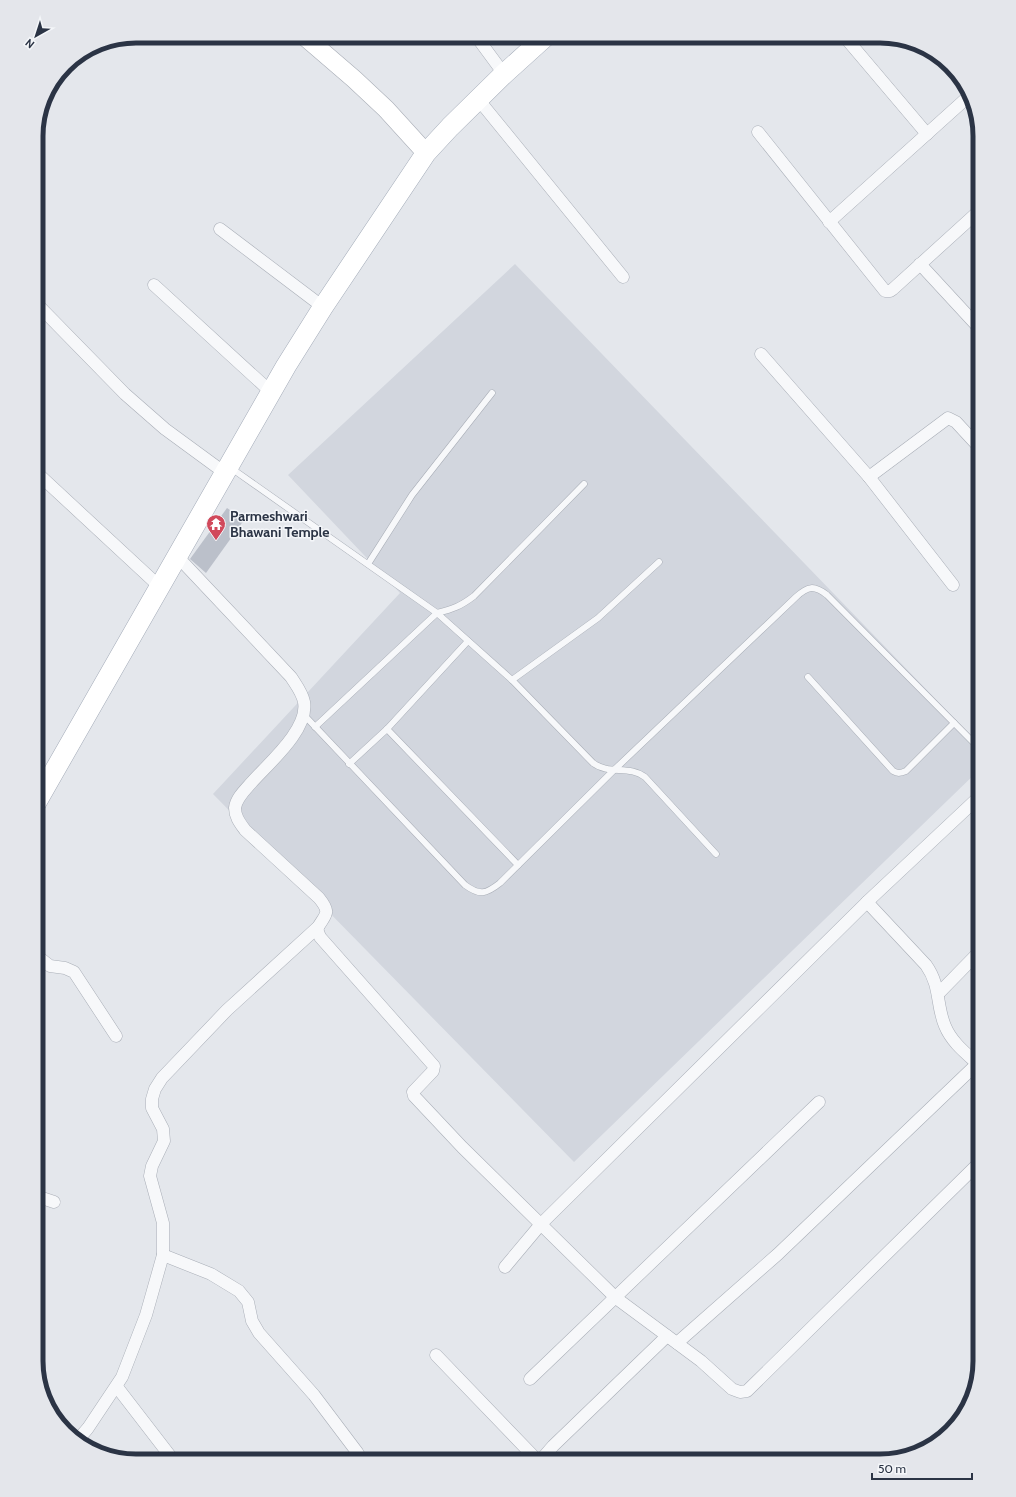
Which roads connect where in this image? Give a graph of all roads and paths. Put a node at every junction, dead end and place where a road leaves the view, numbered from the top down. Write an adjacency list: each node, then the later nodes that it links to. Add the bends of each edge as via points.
1 (312, 43): 10 (street, via 381,104)
2 (481, 43): 5 (street)
3 (538, 43): 5 (main road)
4 (850, 43): 9 (street)
5 (504, 74): 6 (main road)
6 (478, 99): 10 (main road); 15 (street)
7 (966, 99): 9 (street)
8 (758, 132): 12 (street)
9 (927, 134): 12 (street)
10 (426, 153): 17 (main road)
11 (973, 216): 14 (street)
12 (829, 222): 14 (street, via 885,291 890,291)
13 (220, 229): 17 (street)
14 (920, 264): 19 (street)
15 (623, 277)
16 (154, 285): 21 (street)
17 (323, 307): 21 (main road)
18 (43, 310): 24 (street, via 130,399 165,430)
19 (973, 321)
20 (761, 354): 25 (street)
21 (271, 392): 24 (main road)
22 (492, 393): 30 (lane, via 412,495)
23 (973, 440): 25 (street, via 956,422 948,418)
24 (227, 470): 28 (main road); 30 (lane)
25 (869, 477): 31 (street)
26 (43, 478): 32 (street)
27 (584, 484): 33 (lane, via 474,596 453,609)
28 (177, 556): 32 (main road); 37 (street, via 291,677 300,690 304,702)
29 (660, 562): 36 (lane, via 598,618)
30 (368, 564): 33 (lane)
31 (953, 585)
32 (160, 587): 44 (main road)
33 (437, 613): 34 (lane); 39 (lane)
34 (468, 641): 36 (lane); 40 (lane)
35 (808, 677): 38 (lane, via 897,773 906,771)
36 (512, 680): 43 (lane, via 593,763 601,768)
37 (304, 715): 39 (lane); 49 (street, via 295,734 245,790 235,806 239,822 246,830 324,905 326,915)
38 (954, 723): 41 (lane); 43 (lane, via 827,595 816,588 811,588 796,597)
39 (315, 727): 42 (lane)
40 (387, 729): 42 (lane); 47 (lane)
41 (973, 742)
42 (350, 764): 47 (lane, via 473,892 490,891)
43 (614, 770): 46 (lane, via 636,772 645,777); 47 (lane)
44 (43, 791)
45 (973, 803): 48 (street)
46 (716, 854)
47 (518, 865)
48 (866, 902): 52 (street, via 926,965 932,974); 60 (street)
49 (318, 927): 60 (street, via 320,937 434,1066 433,1071 413,1092 414,1096); 61 (street, via 227,1010 162,1078 155,1089 152,1108 164,1129 164,1142 150,1176 163,1223)
50 (973, 958): 52 (street)
51 (43, 960): 53 (street, via 50,966 74,972)
52 (938, 994): 54 (street, via 945,1027 962,1050)
53 (116, 1036)
54 (973, 1058)
55 (973, 1069): 64 (street, via 778,1254)
56 (819, 1102): 63 (street)
57 (973, 1169): 64 (street, via 747,1391 732,1390 701,1361)
58 (43, 1198): 59 (street)
59 (54, 1202)
60 (541, 1224): 62 (street); 63 (street)
61 (163, 1255): 67 (street, via 146,1315); 70 (street, via 211,1274 243,1294 248,1302 255,1328 314,1395)
62 (505, 1267)
63 (616, 1298): 64 (street); 66 (street)
64 (672, 1339): 72 (street)
65 (436, 1355): 71 (street)
66 (530, 1380)
67 (116, 1387): 68 (street); 69 (street)
68 (81, 1436)
69 (169, 1454)
70 (358, 1454)
71 (532, 1454)
72 (546, 1454)

